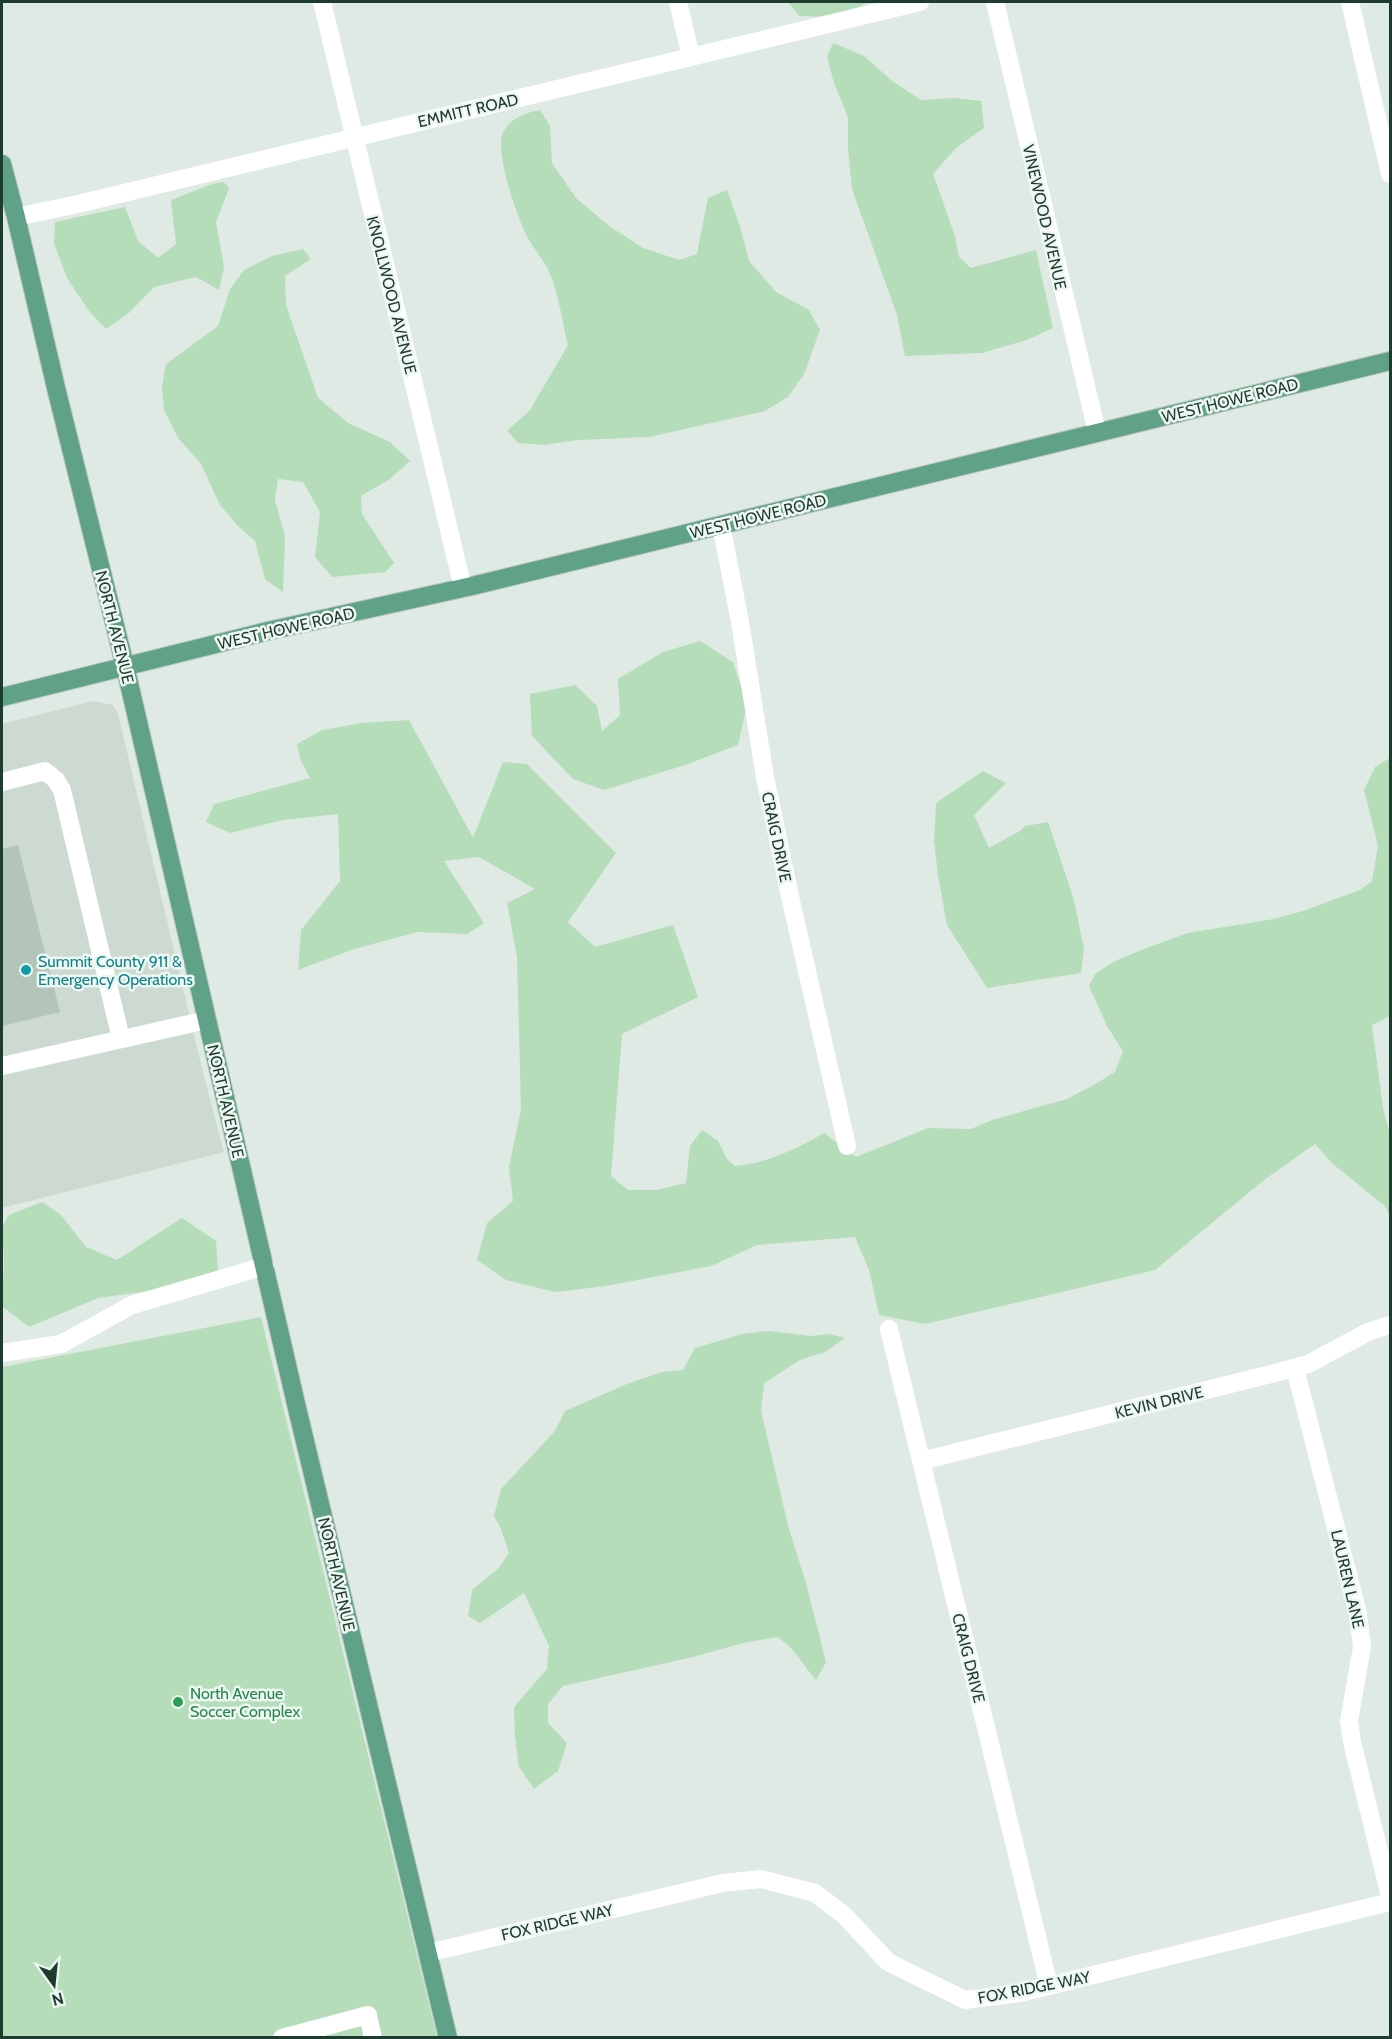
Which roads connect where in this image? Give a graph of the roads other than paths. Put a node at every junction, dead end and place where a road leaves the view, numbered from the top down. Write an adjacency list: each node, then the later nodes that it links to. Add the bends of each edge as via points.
1 (322, 2): 7 (street, KNOLLWOOD AVENUE)
2 (678, 2): 6 (street)
3 (920, 2): 6 (street, EMMITT ROAD)
4 (995, 2): 12 (street, VINEWOOD AVENUE)
5 (1350, 2): 9 (street)
6 (691, 57): 7 (street, EMMITT ROAD)
7 (354, 137): 10 (street, EMMITT ROAD); 14 (street, KNOLLWOOD AVENUE)
8 (2, 164): 10 (main road, NORTH AVENUE)
9 (1390, 174)
10 (16, 217): 15 (main road, NORTH AVENUE)
11 (1390, 361): 12 (main road, WEST HOWE ROAD)
12 (1097, 432): 13 (main road, WEST HOWE ROAD)
13 (721, 525): 14 (main road, WEST HOWE ROAD); 21 (street, CRAIG DRIVE, via 772,812)
14 (463, 588): 15 (main road, WEST HOWE ROAD)
15 (125, 666): 16 (main road, WEST HOWE ROAD); 18 (main road, NORTH AVENUE)
16 (2, 697)
17 (2, 783): 19 (street, via 45,771 62,790)
18 (207, 1020): 19 (street); 22 (main road, NORTH AVENUE)
19 (121, 1039): 20 (street)
20 (2, 1066)
21 (847, 1146)
22 (265, 1266): 25 (street, via 132,1305 61,1344); 30 (main road, NORTH AVENUE)
23 (1390, 1325): 26 (street, KEVIN DRIVE)
24 (889, 1329): 27 (street, CRAIG DRIVE)
25 (2, 1353)
26 (1295, 1368): 27 (street, KEVIN DRIVE); 28 (street, LAUREN LANE, via 1359,1614 1362,1647 1349,1720)
27 (921, 1461): 31 (street, CRAIG DRIVE)
28 (1390, 1896)
29 (1390, 1902): 31 (street, FOX RIDGE WAY)
30 (428, 1953): 31 (street, FOX RIDGE WAY, via 723,1883 761,1879 815,1893 844,1915 888,1962 965,2000); 34 (main road, NORTH AVENUE)
31 (1049, 1986)
32 (282, 2037): 33 (street, via 368,2014)
33 (373, 2037)
34 (448, 2037)

